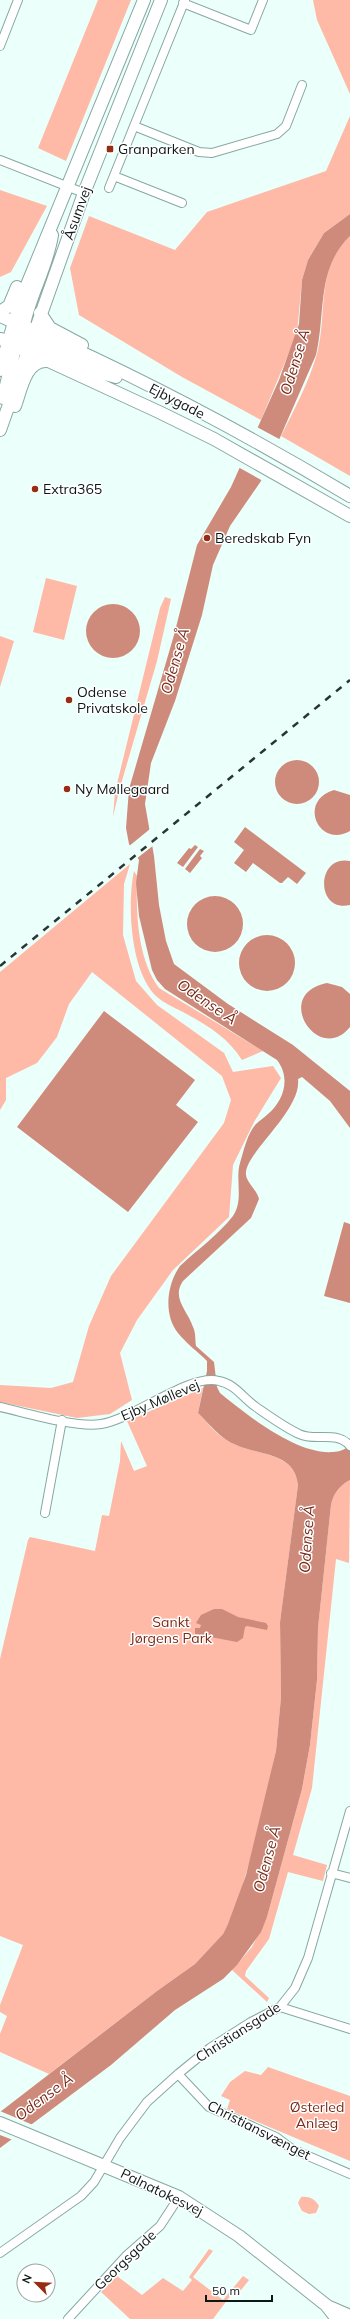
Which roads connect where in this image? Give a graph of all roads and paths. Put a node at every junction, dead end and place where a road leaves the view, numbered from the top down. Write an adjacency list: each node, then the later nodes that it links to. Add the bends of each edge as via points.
1 (18, 0): 6 (street)
2 (144, 0): 11 (main road, Åsumvej)
3 (161, 0): 13 (main road, Åsumvej)
4 (263, 0): 5 (street, Åsumvej, via 251,30)
5 (184, 1): 8 (street, Åsumvej)
6 (0, 46)
7 (302, 86): 8 (street, via 286,126 277,134 212,153 199,152)
8 (134, 126): 10 (street, Åsumvej)
9 (0, 160): 11 (street)
10 (114, 176): 12 (street, Åsumvej); 14 (street)
11 (68, 187): 13 (street); 15 (main road, Åsumvej)
12 (109, 188)
13 (84, 193): 17 (main road, Åsumvej)
14 (182, 203)
15 (54, 222): 16 (main road, via 30,258 8,306); 19 (main road, via 50,252)
16 (0, 312)
17 (40, 314): 19 (main road, Åsumvej); 22 (main road, via 50,328 103,357)
18 (0, 316): 19 (main road, Ejbygade)
19 (17, 336): 20 (main road, Ejbygade); 21 (main road, Åsumvej); 22 (main road, Ejbygade); 23 (main road); 24 (main road, Åsumvej)
20 (46, 361): 25 (main road, via 31,366 9,423); 27 (main road, Ejbygade, via 225,445)
21 (1, 363)
22 (149, 387): 26 (main road, Ejbygade, via 233,429)
23 (0, 418)
24 (0, 430)
25 (0, 433)
26 (350, 496)
27 (350, 516)
28 (0, 1407): 29 (street, Ejby Møllevej)
29 (62, 1420): 30 (street, Ejby Møllevej, via 80,1424 101,1424 204,1380 220,1381 233,1386 255,1406 300,1435 341,1438); 31 (street)
30 (349, 1445)
31 (45, 1513)
32 (350, 1811): 33 (street, Christiansgade)
33 (331, 1873): 34 (street); 35 (street, Christiansgade, via 308,1958 295,1988)
34 (350, 1878)
35 (280, 2007): 36 (street); 37 (street, Christiansgade, via 210,2048)
36 (350, 2029)
37 (178, 2074): 39 (street, Christiansgade, via 147,2102); 40 (street, Christiansvænget, via 209,2107 276,2137 292,2149)
38 (0, 2123): 39 (main road, Palnatokesvej)
39 (104, 2164): 41 (main road, Palnatokesvej); 42 (street, Christiansgade, via 94,2182 81,2196)
40 (350, 2174)
41 (179, 2197): 43 (main road, Palnatokesvej, via 239,2236); 45 (street, Georgsgade, via 160,2226 127,2255)
42 (0, 2253)
43 (326, 2305): 44 (main road, Palnatokesvej); 46 (main road, Palnatokesvej)
44 (350, 2316)
45 (68, 2319)
46 (337, 2319)

